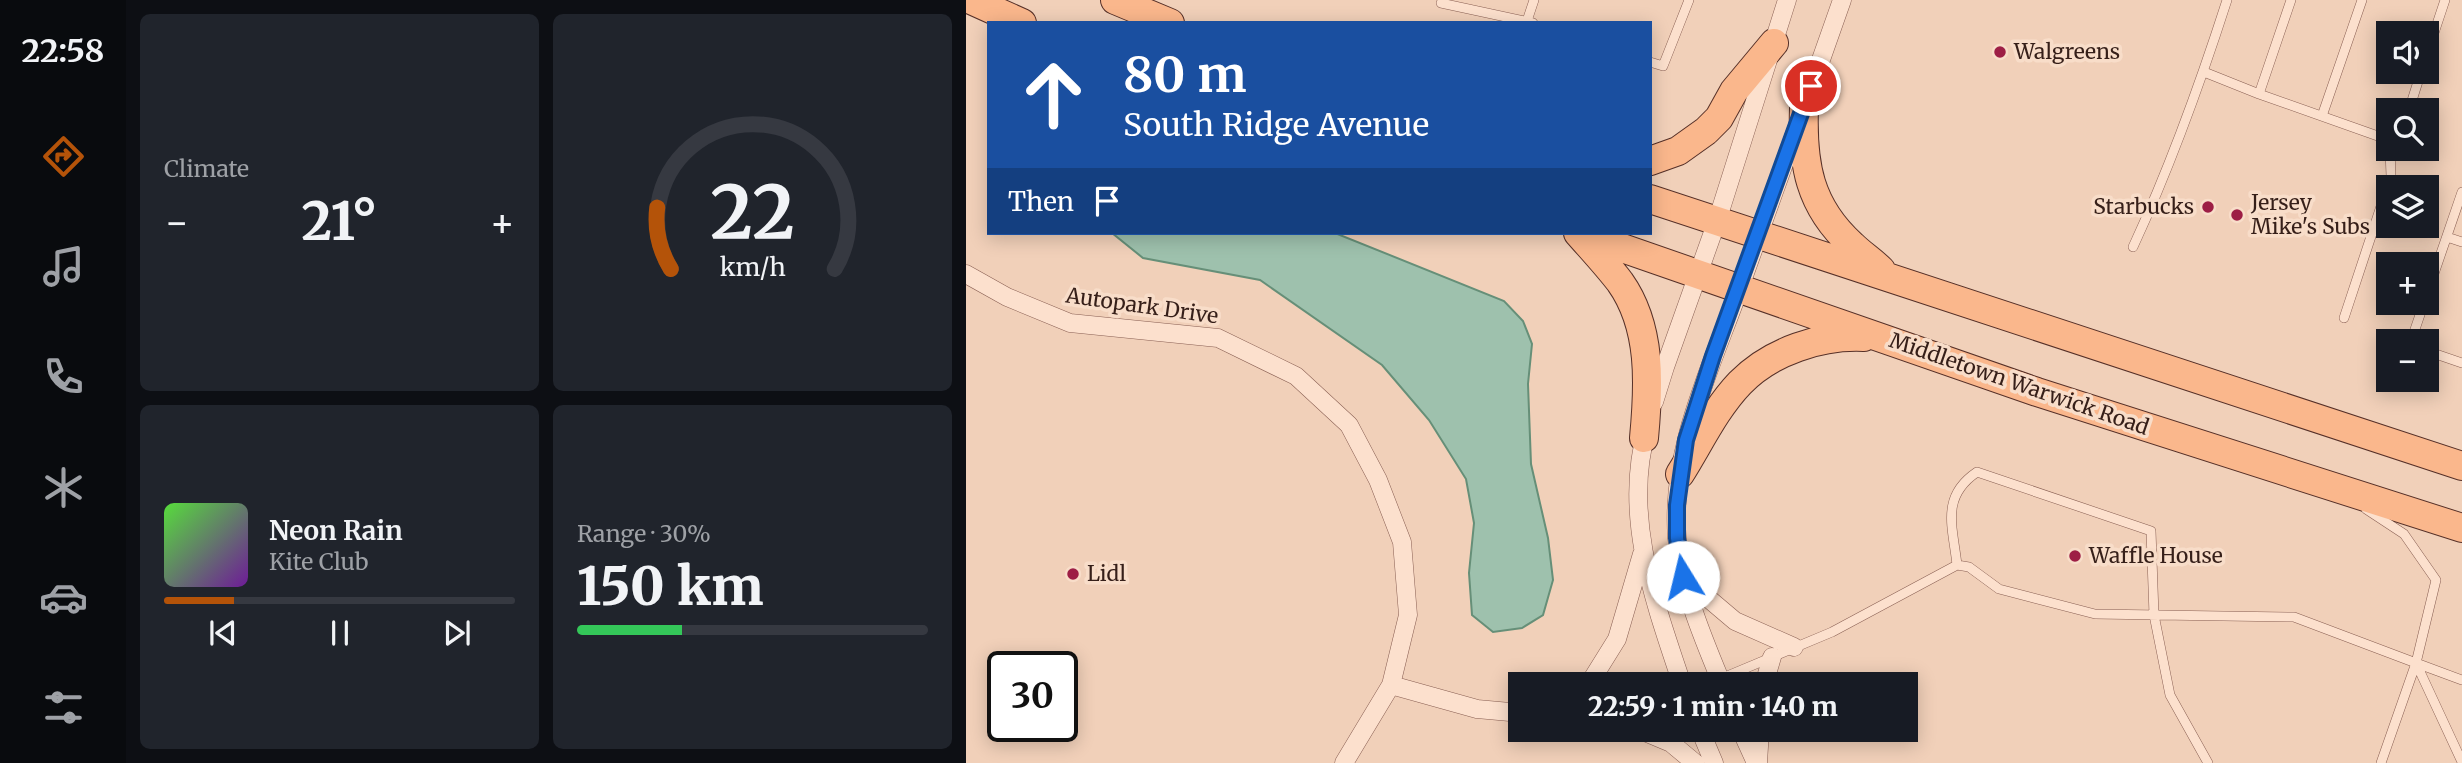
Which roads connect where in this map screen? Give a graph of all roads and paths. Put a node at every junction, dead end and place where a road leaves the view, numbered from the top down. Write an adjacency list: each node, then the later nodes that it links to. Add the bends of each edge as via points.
1 (971, 0): 12 (main road)
2 (1115, 0): 13 (main road)
3 (1534, 0): 15 (lane)
4 (1689, 0): 18 (lane, via 1663,66)
5 (1787, 0): 17 (street)
6 (1843, 0): 21 (street)
7 (2227, 0): 19 (lane)
8 (2291, 0): 20 (lane)
9 (2362, 0): 22 (lane)
10 (2445, 0): 16 (lane)
11 (1441, 3): 14 (lane)
12 (1018, 21)
13 (1165, 21)
14 (1525, 21)
15 (1530, 21)
16 (2438, 21)
17 (1774, 43): 24 (main road, via 1706,131 1678,151); 28 (street)
18 (1652, 63)
19 (2204, 72): 20 (lane); 34 (lane)
20 (2259, 94): 22 (lane)
21 (1804, 108): 31 (street); 38 (main road, via 1805,159 1818,201 1838,230)
22 (2322, 116): 23 (lane)
23 (2376, 135)
24 (1652, 160)
25 (2390, 161): 40 (lane, via 2391,176)
26 (2462, 192): 32 (lane)
27 (1652, 200): 28 (main road)
28 (1717, 221): 31 (main road); 37 (street)
29 (1580, 235): 44 (main road, via 1619,281 1638,322 1648,371)
30 (1584, 235): 37 (main road, Middletown Warwick Road)
31 (1758, 235): 38 (main road); 39 (street)
32 (2447, 237): 33 (lane); 35 (lane)
33 (2462, 242)
34 (2133, 247)
35 (2439, 260)
36 (966, 274): 62 (street, Autopark Drive, via 1070,323 1219,338 1296,376 1349,425 1378,480 1402,542 1408,615)
37 (1699, 275): 39 (main road, Middletown Warwick Road); 44 (street)
38 (1891, 279): 45 (main road)
39 (1739, 288): 41 (main road, Middletown Warwick Road); 46 (street, via 1686,440)
40 (2344, 318)
41 (1885, 339): 46 (main road, via 1850,336 1826,340 1785,353 1754,371 1725,401); 47 (main road, Middletown Warwick Road)
42 (2439, 355): 43 (lane)
43 (2462, 363)
44 (1644, 438): 49 (street, via 1638,482)
45 (2462, 466)
46 (1680, 474): 51 (street, via 1677,538)
47 (2329, 486): 48 (main road, Middletown Warwick Road); 55 (lane, via 2404,534 2436,580)
48 (2462, 528)
49 (1643, 550): 56 (street, via 1617,639); 57 (street, via 1653,598)
50 (1957, 565): 52 (lane, via 1969,567 1999,589 2047,602 2095,614); 52 (lane, via 1951,504 1964,481 1977,472 2151,531); 53 (lane)
51 (1683, 577): 53 (street, via 1735,621); 58 (street)
52 (2154, 615): 55 (lane, via 2294,617); 74 (lane, via 2170,695)
53 (1794, 648): 54 (lane)
54 (1772, 657): 59 (lane); 60 (street)
55 (2416, 663): 61 (lane); 68 (lane); 69 (lane)
56 (1596, 672)
57 (1678, 672)
58 (1713, 672)
59 (1738, 672)
60 (1768, 672)
61 (2462, 680)
62 (1391, 685): 63 (street, via 1477,709); 70 (street, Autopark Drive)
63 (1508, 712)
64 (1669, 742): 71 (street)
65 (1705, 742): 72 (street)
66 (1747, 742): 73 (street)
67 (1759, 742): 73 (street)
68 (2385, 760)
69 (2462, 762)
70 (1344, 763)
71 (1695, 763)
72 (1714, 763)
73 (1757, 763)
74 (2208, 763)

